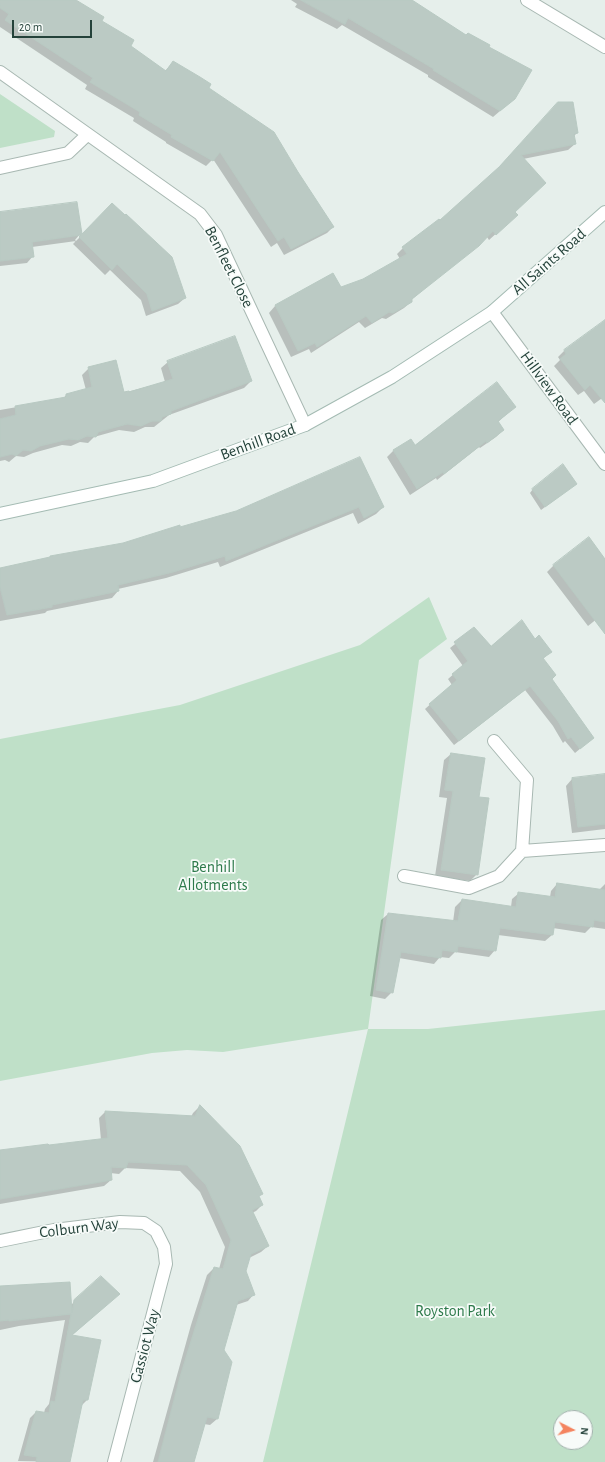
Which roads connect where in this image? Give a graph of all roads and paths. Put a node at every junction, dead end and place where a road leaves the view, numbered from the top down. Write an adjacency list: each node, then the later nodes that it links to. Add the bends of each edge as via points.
1 (527, 0): 2 (street)
2 (605, 47)
3 (0, 72): 4 (street, Benfleet Close)
4 (87, 135): 5 (street, via 68,153); 8 (street, Benfleet Close, via 200,214 216,235)
5 (0, 168)
6 (605, 212): 7 (street, All Saints Road)
7 (492, 312): 8 (street, Benhill Road, via 392,377); 9 (street, Hillview Road)
8 (305, 425): 10 (street, Benhill Road, via 153,480)
9 (605, 464)
10 (0, 514)
11 (494, 741): 13 (street, via 527,780)
12 (605, 845): 13 (street)
13 (522, 851): 14 (street, via 499,876 469,888)
14 (404, 876)
15 (156, 1231): 16 (street, Colburn Way, via 144,1224 120,1222); 17 (street, Gassiot Way, via 164,1247 166,1264)
16 (0, 1240)
17 (114, 1462)

